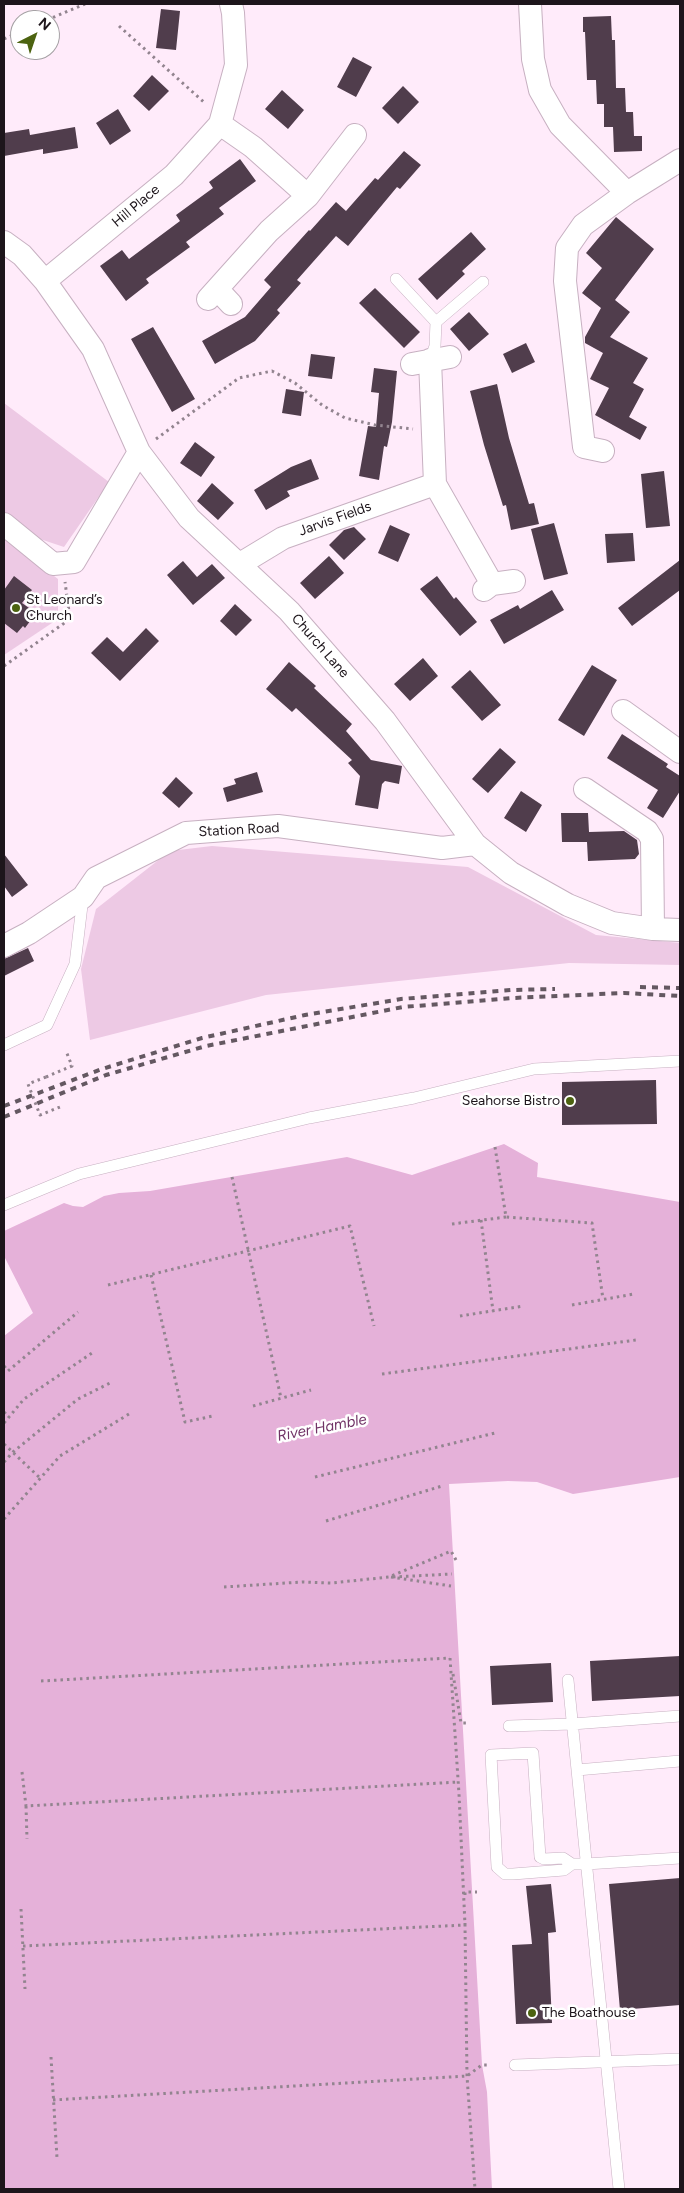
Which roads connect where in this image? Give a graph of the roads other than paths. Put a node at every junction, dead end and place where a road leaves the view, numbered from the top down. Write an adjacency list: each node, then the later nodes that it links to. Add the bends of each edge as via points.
1 (231, 4): 3 (street, Hill Place, via 236,65)
2 (530, 4): 6 (street, via 533,59 540,90 560,125)
3 (220, 121): 7 (street); 10 (street, Hill Place, via 174,175)
4 (342, 142): 7 (street)
5 (680, 160): 6 (street)
6 (627, 193): 15 (street, via 583,225 567,248 558,284 584,446)
7 (308, 196): 12 (street, via 269,232)
8 (4, 242): 10 (street, via 22,255)
9 (396, 278): 13 (lane)
10 (45, 281): 16 (street, via 93,349)
11 (483, 282): 13 (lane)
12 (219, 298)
13 (436, 322): 14 (lane)
14 (431, 360): 17 (street)
15 (603, 451)
16 (139, 452): 18 (street, via 74,562 53,564); 19 (street, Church Lane, via 189,518)
17 (435, 484): 19 (street, Jarvis Fields, via 283,538); 20 (street, via 488,587)
18 (4, 524)
19 (240, 564): 24 (street, Church Lane, via 290,611 384,721)
20 (514, 581)
21 (623, 709): 22 (street)
22 (680, 752)
23 (585, 789): 26 (street, via 647,831 652,839)
24 (475, 844): 25 (street, Station Road, via 442,848 278,826 186,834 96,878); 26 (street, Church Lane, via 511,874 568,905 612,923)
25 (82, 897): 28 (street, Station Road); 29 (lane, via 75,964 47,1025)
26 (653, 929): 27 (street, Church Lane)
27 (680, 930)
28 (4, 946)
29 (4, 1045)
30 (680, 1061): 31 (lane, via 534,1069 414,1098 308,1118 79,1174)
31 (4, 1205)
32 (568, 1680): 34 (lane)
33 (680, 1716): 34 (lane)
34 (572, 1724): 35 (lane); 37 (lane)
35 (509, 1726)
36 (680, 1761): 37 (lane)
37 (577, 1770): 40 (lane)
38 (680, 1858): 40 (lane)
39 (572, 1864): 39 (lane, via 564,1870 513,1874 505,1874 497,1867 491,1755 533,1753 540,1857 563,1858); 40 (lane)
40 (586, 1864): 42 (lane)
41 (680, 2059): 42 (lane)
42 (606, 2061): 43 (lane); 44 (lane)
43 (515, 2064)
44 (619, 2189)

